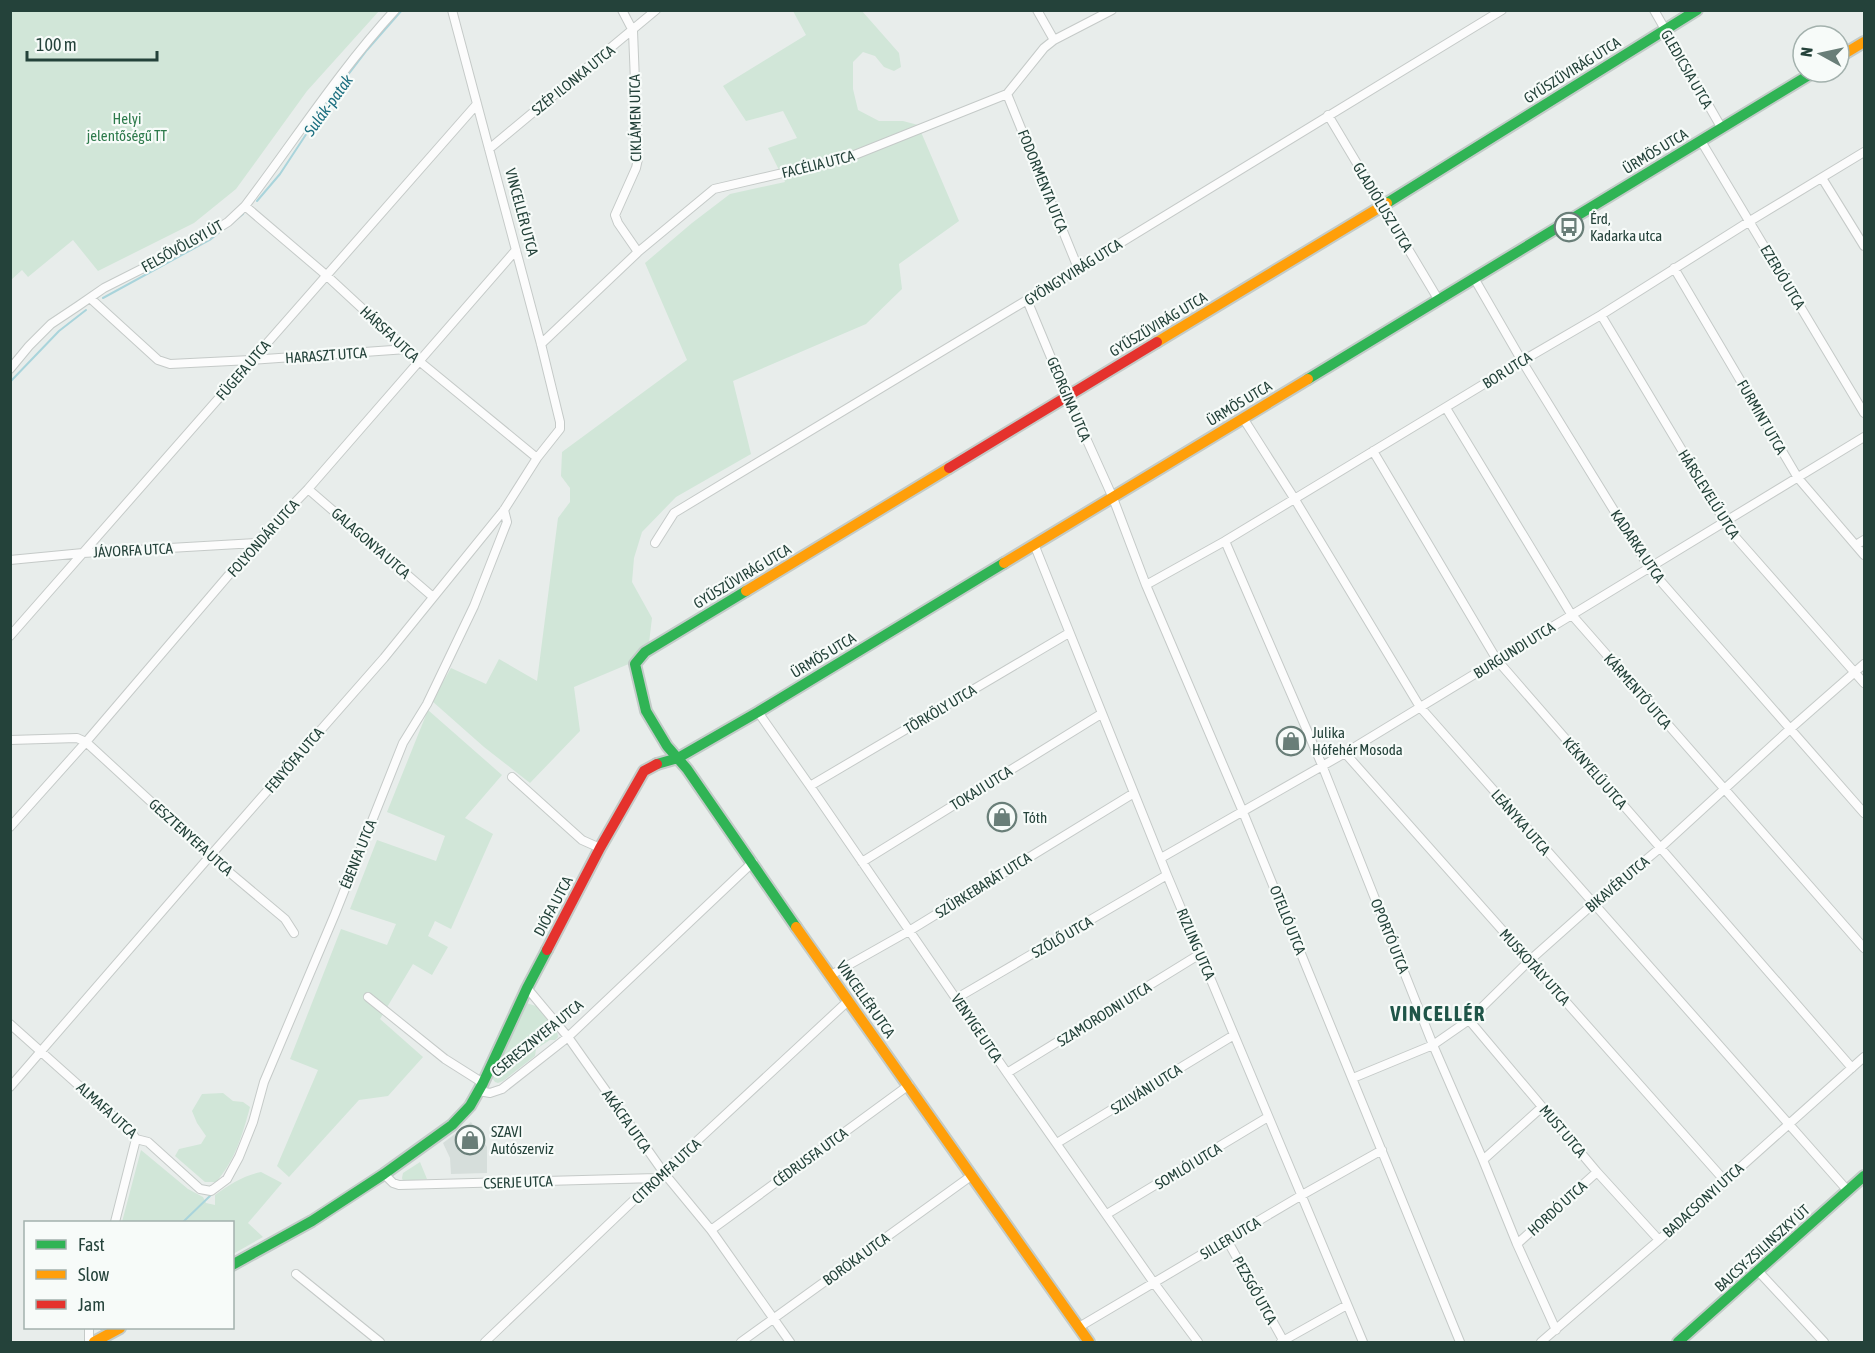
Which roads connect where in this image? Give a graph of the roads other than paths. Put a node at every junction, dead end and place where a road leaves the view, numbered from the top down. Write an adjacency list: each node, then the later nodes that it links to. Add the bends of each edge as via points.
1 (395, 10): 24 (street, FELSŐVÖLGYI ÚT, via 330,89)
2 (452, 10): 17 (street, VINCELLÉR UTCA)
3 (622, 10): 11 (street, CIKLÁMEN UTCA)
4 (656, 10): 11 (street, SZÉP ILONKA UTCA)
5 (1037, 10): 12 (street)
6 (1112, 10): 12 (street, FACÉLIA UTCA)
7 (1502, 10): 18 (street, GYÖNGYVIRÁG UTCA)
8 (1654, 10): 10 (street, GLEDICSIA UTCA)
9 (1697, 10): 10 (street, GYŰSZŰVIRÁG UTCA)
10 (1665, 30): 19 (street, GLEDICSIA UTCA); 25 (street, GYŰSZŰVIRÁG UTCA)
11 (633, 31): 21 (street, SZÉP ILONKA UTCA); 29 (street, CIKLÁMEN UTCA, via 637,164 615,214)
12 (1054, 40): 16 (street, FACÉLIA UTCA)
13 (1864, 42): 14 (street)
14 (1851, 50)
15 (1794, 84): 19 (street, ÜRMÖS UTCA)
16 (1007, 94): 29 (street, FACÉLIA UTCA, via 847,158 714,189); 30 (street, FODORMENTA UTCA)
17 (477, 104): 21 (street, VINCELLÉR UTCA); 32 (street, FÜGEFA UTCA)
18 (1328, 115): 25 (street, GLADIÓLUSZ UTCA); 30 (street, GYÖNGYVIRÁG UTCA)
19 (1721, 127): 20 (street, ÜRMÖS UTCA)
20 (1701, 141): 26 (street, EZERJÓ UTCA); 33 (street, ÜRMÖS UTCA)
21 (489, 149): 28 (street, VINCELLÉR UTCA)
22 (1864, 152): 23 (street, BOR UTCA)
23 (1822, 177): 26 (street, BOR UTCA); 27 (street)
24 (245, 206): 32 (street, HÁRSFA UTCA); 34 (street, FELSŐVÖLGYI ÚT, via 199,240)
25 (1382, 206): 35 (street, GLADIÓLUSZ UTCA); 44 (street, GYŰSZŰVIRÁG UTCA)
26 (1750, 221): 31 (street, BOR UTCA); 46 (street, EZERJÓ UTCA)
27 (1864, 246)
28 (516, 250): 38 (street, VINCELLÉR UTCA); 42 (street, FOLYONDÁR UTCA)
29 (638, 252): 38 (street, FACÉLIA UTCA)
30 (1078, 268): 36 (street, GYÖNGYVIRÁG UTCA)
31 (1674, 268): 37 (street, BOR UTCA); 52 (street, FURMINT UTCA)
32 (326, 275): 39 (street, HÁRSFA UTCA); 40 (street, FÜGEFA UTCA)
33 (1474, 278): 35 (street, ÜRMÖS UTCA); 41 (street, KADARKA UTCA)
34 (90, 298): 40 (street, HARASZT UTCA, via 158,360 170,364); 43 (street, FELSŐVÖLGYI ÚT, via 51,324)
35 (1438, 299): 47 (street, ÜRMÖS UTCA)
36 (1027, 300): 44 (street, GEORGINA UTCA); 61 (street, GYÖNGYVIRÁG UTCA, via 674,513)
37 (1601, 315): 41 (street, BOR UTCA); 57 (street, HÁRSLEVELŰ UTCA)
38 (541, 344): 48 (street, VINCELLÉR UTCA)
39 (407, 349): 40 (street, HARASZT UTCA); 42 (street, HÁRSFA UTCA)
40 (251, 360): 64 (street, FÜGEFA UTCA)
41 (1522, 361): 45 (street, BOR UTCA); 67 (street, KADARKA UTCA)
42 (419, 362): 51 (street, HÁRSFA UTCA); 53 (street, FOLYONDÁR UTCA)
43 (10, 369)
44 (1067, 396): 54 (street, GEORGINA UTCA); 74 (street, GYŰSZŰVIRÁG UTCA, via 645,652)
45 (1446, 408): 50 (street, BOR UTCA); 70 (street, KÁRMENTŐ UTCA)
46 (1864, 413)
47 (1243, 418): 54 (street, ÜRMÖS UTCA); 55 (street, LEÁNYKA UTCA)
48 (560, 422): 51 (street, FENYŐFA UTCA, via 560,429)
49 (1864, 437): 52 (street, BURGUNDI UTCA)
50 (1373, 451): 55 (street, BOR UTCA); 73 (street, KÉKNYELŰ UTCA)
51 (537, 458): 56 (street, FENYŐFA UTCA)
52 (1798, 478): 57 (street, BURGUNDI UTCA); 63 (street, FURMINT UTCA)
53 (308, 489): 60 (street, FOLYONDÁR UTCA); 69 (street, GALAGONYA UTCA)
54 (1113, 498): 62 (street, ÜRMÖS UTCA); 68 (street, OTELLÓ UTCA)
55 (1294, 498): 59 (street, BOR UTCA); 78 (street, LEÁNYKA UTCA)
56 (504, 510): 69 (street, FENYŐFA UTCA); 139 (street, ÉBENFA UTCA, via 507,522 474,606 427,704 403,743 264,1082 239,1157 227,1179)
57 (1725, 522): 67 (street, BURGUNDI UTCA); 76 (street, HÁRSLEVELŰ UTCA)
58 (1864, 540): 63 (street)
59 (1224, 541): 68 (street, BOR UTCA); 86 (street, OPORTÓ UTCA)
60 (256, 543): 64 (street, JÁVORFA UTCA); 83 (street, FOLYONDÁR UTCA)
61 (655, 543)
62 (1034, 544): 71 (street, RIZLING UTCA); 79 (street, ÜRMÖS UTCA)
63 (1856, 545): 65 (street, FURMINT UTCA)
64 (84, 553): 66 (street, JÁVORFA UTCA); 72 (street, FÜGEFA UTCA)
65 (1864, 555)
66 (10, 560)
67 (1650, 569): 70 (street, BURGUNDI UTCA); 81 (street, KADARKA UTCA)
68 (1146, 585): 91 (street, OTELLÓ UTCA)
69 (434, 597): 96 (street, FENYŐFA UTCA)
70 (1571, 614): 73 (street, BURGUNDI UTCA); 89 (street, KÁRMENTŐ UTCA)
71 (1069, 633): 80 (street, RIZLING UTCA); 88 (street, TÖRKÖLY UTCA)
72 (10, 636)
73 (1497, 660): 78 (street, BURGUNDI UTCA); 95 (street, KÉKNYELŰ UTCA)
74 (635, 664): 85 (street, VINCELLÉR UTCA, via 646,711)
75 (1864, 664): 76 (street, BIKAVÉR UTCA)
76 (1855, 672): 77 (street, HÁRSLEVELŰ UTCA); 81 (street, BIKAVÉR UTCA)
77 (1864, 682)
78 (1420, 707): 84 (street, BURGUNDI UTCA); 101 (street, LEÁNYKA UTCA)
79 (758, 712): 85 (street, ÜRMÖS UTCA); 88 (street, VENYIGE UTCA)
80 (1101, 714): 90 (street, RIZLING UTCA); 99 (street, TOKAJI UTCA)
81 (1790, 729): 89 (street, BIKAVÉR UTCA); 92 (street, KADARKA UTCA)
82 (10, 740): 83 (street, via 77,738)
83 (86, 742): 93 (street, FOLYONDÁR UTCA); 96 (street, GESZTENYEFA UTCA)
84 (1345, 753): 86 (street, BURGUNDI UTCA); 106 (street, MUSKOTÁLY UTCA)
85 (678, 758): 94 (street, DIÓFA UTCA, via 644,771); 98 (street, VINCELLÉR UTCA)
86 (1322, 765): 91 (street, BURGUNDI UTCA); 116 (street, OPORTÓ UTCA)
87 (512, 777): 94 (street, via 582,840)
88 (810, 786): 99 (street, VENYIGE UTCA)
89 (1724, 790): 95 (street, BIKAVÉR UTCA); 104 (street, KÁRMENTŐ UTCA)
90 (1134, 793): 97 (street, RIZLING UTCA); 102 (street, SZÜRKEBARÁT UTCA)
91 (1243, 812): 97 (street, BURGUNDI UTCA); 121 (street, OTELLÓ UTCA)
92 (1864, 813)
93 (10, 827)
94 (600, 848): 108 (street, DIÓFA UTCA)
95 (1660, 848): 101 (street, BIKAVÉR UTCA); 119 (street, KÉKNYELŰ UTCA)
96 (210, 856): 103 (street, GESZTENYEFA UTCA, via 285,919); 117 (street, FENYŐFA UTCA)
97 (1161, 858): 100 (street, RIZLING UTCA)
98 (753, 862): 107 (street, VINCELLÉR UTCA); 115 (street, CSERESZNYEFA UTCA)
99 (862, 862): 102 (street, VENYIGE UTCA)
100 (1167, 875): 105 (street, RIZLING UTCA); 110 (street, SZŐLŐ UTCA)
101 (1593, 904): 106 (street, BIKAVÉR UTCA); 127 (street, LEÁNYKA UTCA)
102 (909, 931): 107 (street, SZÜRKEBARÁT UTCA); 110 (street, VENYIGE UTCA)
103 (294, 933)
104 (1864, 948)
105 (1200, 954): 114 (street, RIZLING UTCA); 120 (street, SZAMORODNI UTCA)
106 (1529, 961): 112 (street, BIKAVÉR UTCA); 137 (street, MUSKOTÁLY UTCA)
107 (831, 975): 111 (street, VINCELLÉR UTCA)
108 (527, 988): 115 (street, AKÁCFA UTCA); 124 (street, DIÓFA UTCA)
109 (368, 997): 124 (street)
110 (957, 998): 120 (street, VENYIGE UTCA)
111 (848, 1001): 122 (street, VINCELLÉR UTCA); 134 (street, CITROMFA UTCA)
112 (1469, 1020): 116 (street, BIKAVÉR UTCA); 125 (street, MUST UTCA)
113 (10, 1024): 117 (street, ALMAFA UTCA)
114 (1234, 1035): 126 (street, RIZLING UTCA); 129 (street, SZILVÁNI UTCA)
115 (568, 1037): 124 (street, CSERESZNYEFA UTCA, via 502,1089 490,1093); 134 (street, AKÁCFA UTCA)
116 (1434, 1045): 121 (street, BIKAVÉR UTCA); 131 (street, OPORTÓ UTCA)
117 (42, 1052): 123 (street, FENYŐFA UTCA); 128 (street, ALMAFA UTCA)
118 (1864, 1057): 119 (street, BADACSONYI UTCA)
119 (1852, 1068): 127 (street, BADACSONYI UTCA)
120 (1007, 1073): 129 (street, VENYIGE UTCA)
121 (1353, 1078): 130 (street, OTELLÓ UTCA)
122 (909, 1085): 135 (street, VINCELLÉR UTCA); 143 (street, CÉDRUSFA UTCA)
123 (10, 1087)
124 (481, 1087): 133 (street, CSERESZNYEFA UTCA, via 452,1125)
125 (1542, 1107): 131 (street); 132 (street, MUST UTCA)
126 (1268, 1118): 140 (street, RIZLING UTCA); 141 (street, SOMLÓI UTCA)
127 (1788, 1124): 137 (street, BADACSONYI UTCA); 138 (street, LEÁNYKA UTCA)
128 (136, 1139): 139 (street, ALMAFA UTCA, via 148,1142); 142 (street)
129 (1058, 1143): 141 (street, VENYIGE UTCA)
130 (1382, 1150): 140 (street, SILLER UTCA); 165 (street, OTELLÓ UTCA)
131 (1483, 1160): 146 (street, OPORTÓ UTCA)
132 (1597, 1172): 145 (street, MUST UTCA); 146 (street, HORDÓ UTCA)
133 (384, 1173): 134 (street, CSERJE UTCA, via 399,1185); 147 (street, CSERESZNYEFA UTCA, via 312,1221)
134 (660, 1175): 143 (street, AKÁCFA UTCA); 159 (street, CITROMFA UTCA)
135 (971, 1176): 152 (street, BORÓKA UTCA); 153 (street, VINCELLÉR UTCA)
136 (1864, 1176): 138 (street, BAJCSY-ZSILINSZKY ÚT)
137 (1725, 1181): 145 (street, BADACSONYI UTCA)
138 (1848, 1191): 148 (street, BAJCSY-ZSILINSZKY ÚT)
139 (206, 1192)
140 (1302, 1195): 144 (street, SILLER UTCA); 151 (street, RIZLING UTCA)
141 (1107, 1214): 150 (street, VENYIGE UTCA)
142 (115, 1221)
143 (711, 1230): 152 (street, AKÁCFA UTCA)
144 (1227, 1240): 150 (street, SILLER UTCA); 156 (street, PEZSGŐ UTCA)
145 (1659, 1240): 155 (street, BADACSONYI UTCA)
146 (1517, 1244): 155 (street, OPORTÓ UTCA)
147 (234, 1264)
148 (1759, 1272): 167 (street, BAJCSY-ZSILINSZKY ÚT); 168 (street)
149 (296, 1274): 158 (street)
150 (1154, 1283): 153 (street, SILLER UTCA); 163 (street, VENYIGE UTCA)
151 (1347, 1305): 156 (street); 164 (street, RIZLING UTCA)
152 (772, 1319): 160 (street, BORÓKA UTCA); 161 (street, AKÁCFA UTCA)
153 (1079, 1327): 162 (street, VINCELLÉR UTCA)
154 (118, 1329): 157 (street)
155 (1557, 1330): 166 (street, BADACSONYI UTCA)
156 (1281, 1341)
157 (91, 1342)
158 (380, 1342)
159 (485, 1342)
160 (741, 1342)
161 (790, 1342)
162 (1089, 1342)
163 (1198, 1342)
164 (1363, 1342)
165 (1460, 1342)
166 (1541, 1342)
167 (1678, 1342)
168 (1824, 1342)

